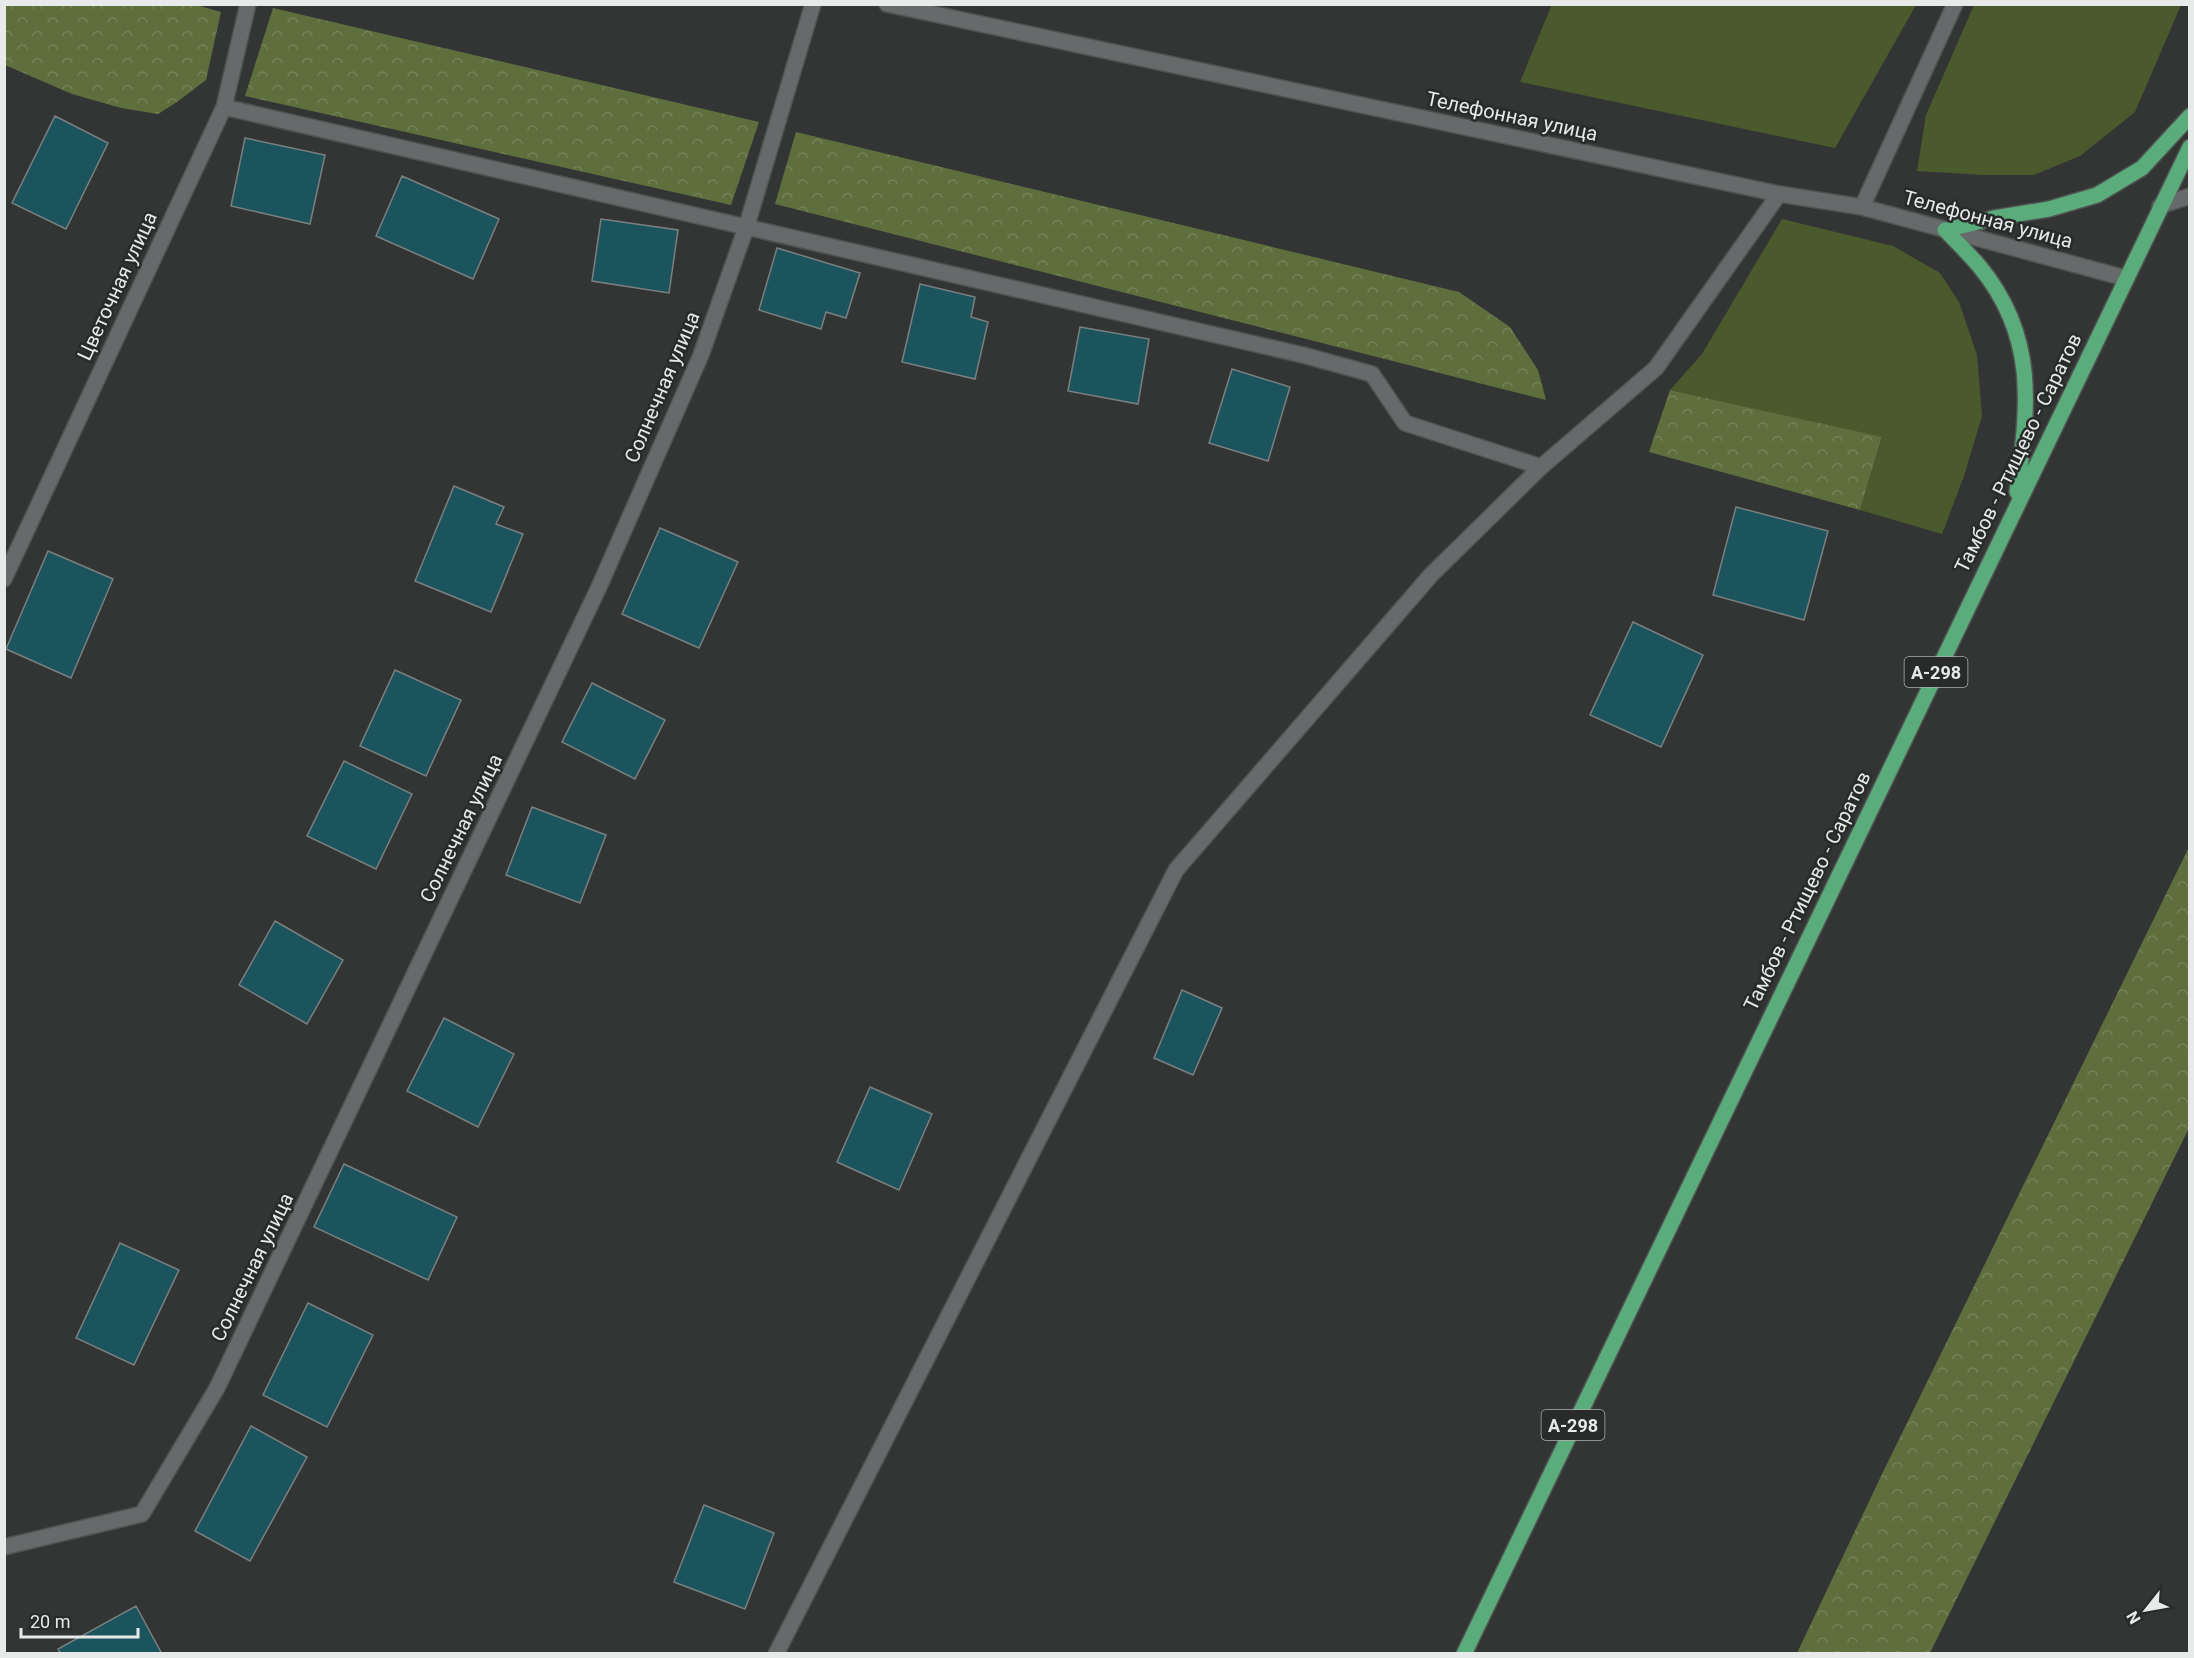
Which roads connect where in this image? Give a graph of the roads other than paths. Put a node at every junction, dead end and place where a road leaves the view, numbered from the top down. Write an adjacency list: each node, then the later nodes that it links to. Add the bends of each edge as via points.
1 (248, 4): 5 (street, Цветочная улица)
2 (813, 4): 12 (street, Солнечная улица)
3 (887, 4): 8 (street, Телефонная улица)
4 (1955, 4): 11 (street)
5 (224, 107): 12 (street); 17 (street, Цветочная улица)
6 (2190, 116): 13 (main road, via 2142,168 2097,195)
7 (2190, 147): 10 (main road, Тамбов - Ртищево - Саратов / А-298)
8 (1779, 194): 11 (street, Телефонная улица); 15 (street, via 1656,368)
9 (2190, 196): 10 (street)
10 (2160, 206): 14 (main road, Тамбов - Ртищево - Саратов / А-298)
11 (1862, 207): 13 (street, Телефонная улица)
12 (747, 225): 15 (street, via 1372,374 1404,423); 18 (street, Солнечная улица, via 701,355 599,587 217,1388 142,1514)
13 (1945, 230): 14 (street, Телефонная улица); 16 (main road, via 1980,267 2004,302 2020,341 2026,387 2025,434)
14 (2125, 278): 16 (main road, Тамбов - Ртищево - Саратов / А-298)
15 (1541, 467): 19 (street, via 1431,575 1176,870)
16 (2015, 507): 20 (main road, Тамбов - Ртищево - Саратов / А-298)
17 (4, 579)
18 (4, 1547)
19 (776, 1653)
20 (1464, 1653)

